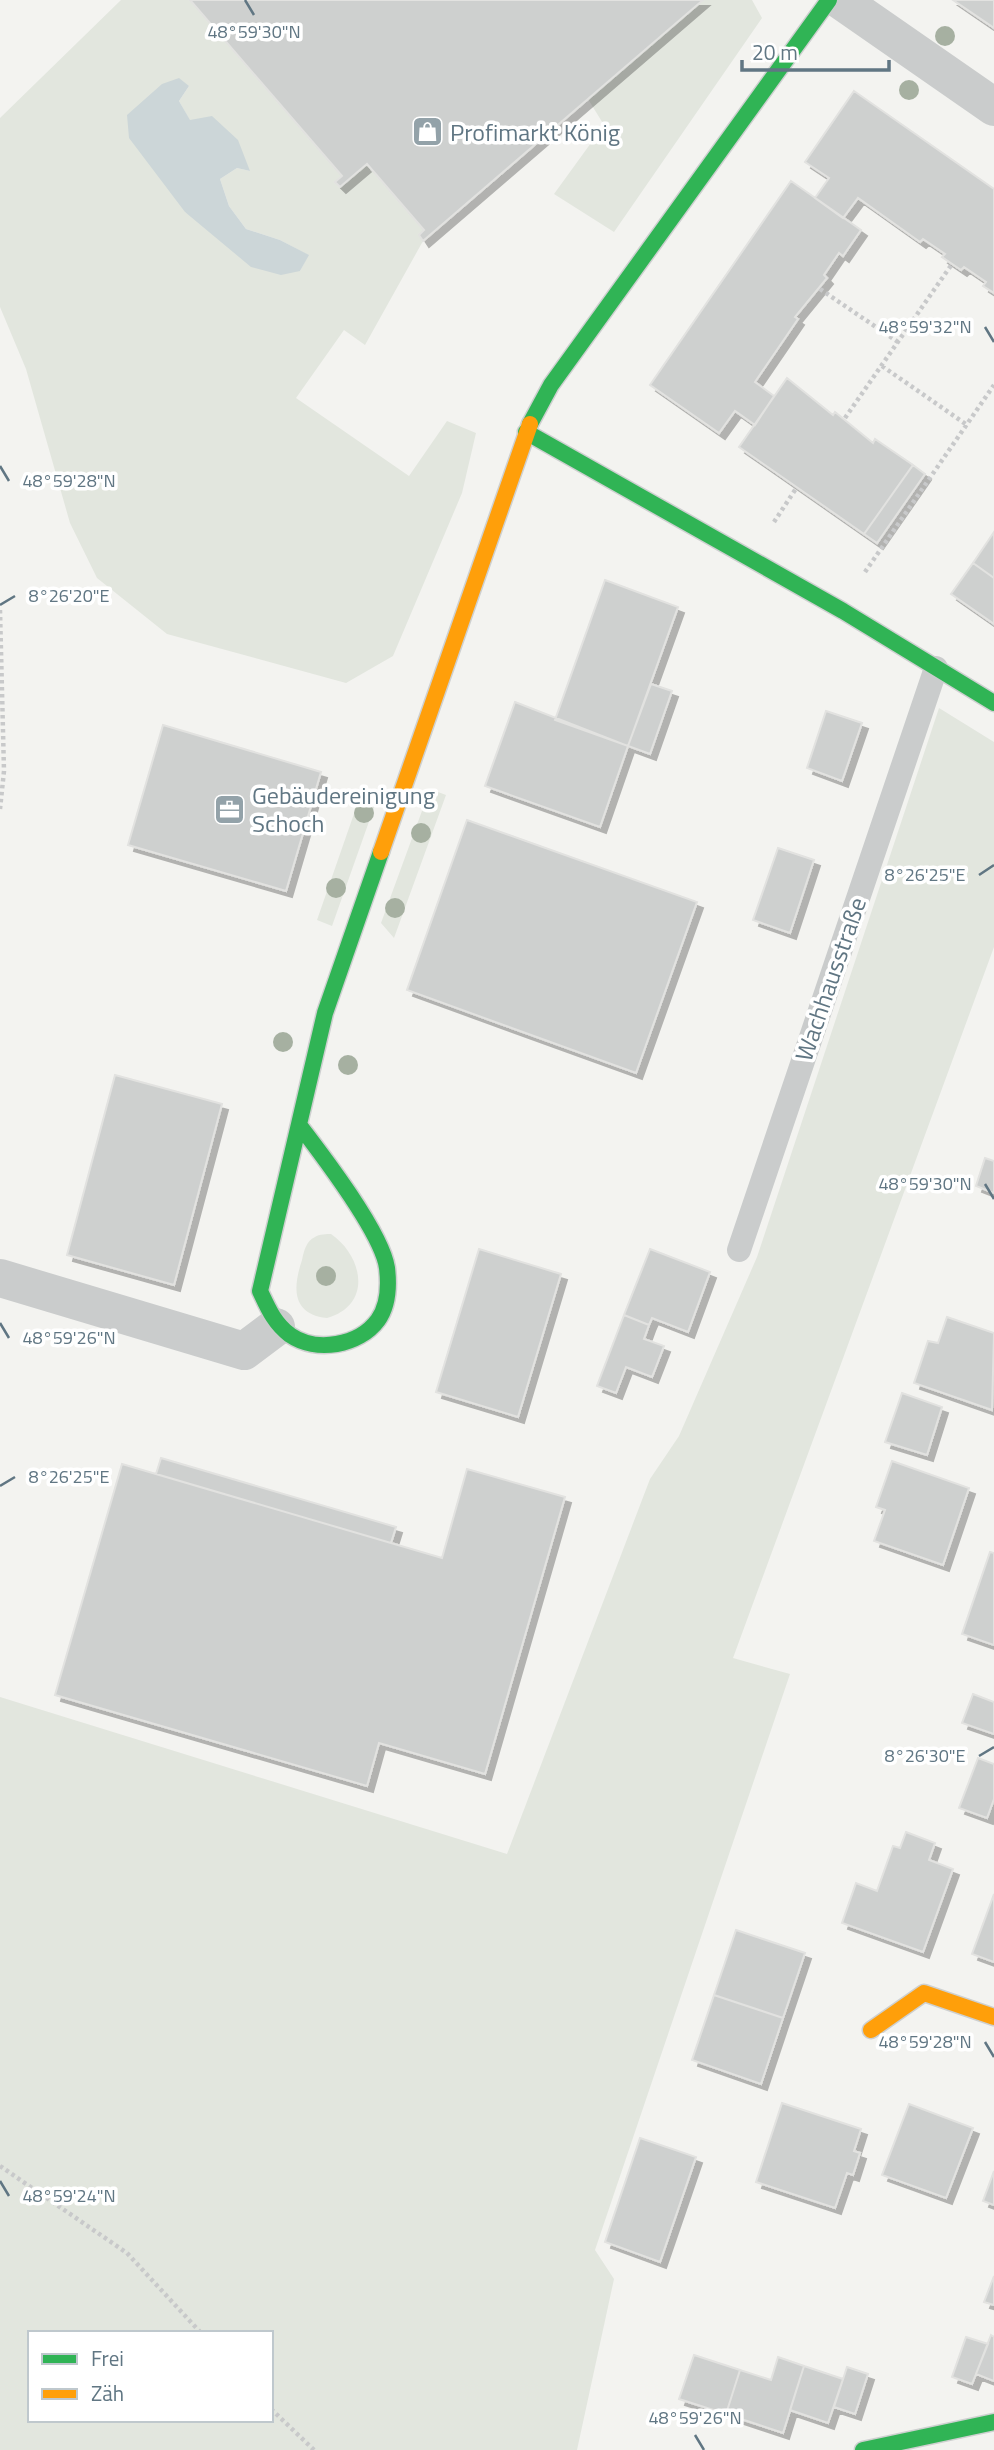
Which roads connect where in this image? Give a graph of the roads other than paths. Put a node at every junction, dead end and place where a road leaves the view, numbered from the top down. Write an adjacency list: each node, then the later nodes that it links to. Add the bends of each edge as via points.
1 (829, 0): 4 (street, via 551,385)
2 (840, 0): 3 (street)
3 (994, 107)
4 (526, 432): 5 (street); 7 (street, via 325,1013)
5 (936, 668): 6 (street); 8 (lane, Wachhausstraße)
6 (994, 703)
7 (300, 1126): 10 (street, via 260,1291); 10 (street, via 351,1192 369,1228 387,1267 387,1304 362,1336 343,1344 315,1345 290,1337)
8 (739, 1250)
9 (0, 1278): 10 (street, via 244,1351)
10 (276, 1326)
11 (994, 2017): 12 (street, via 924,1993)
12 (870, 2030)
13 (994, 2422): 14 (street)
14 (863, 2450)

